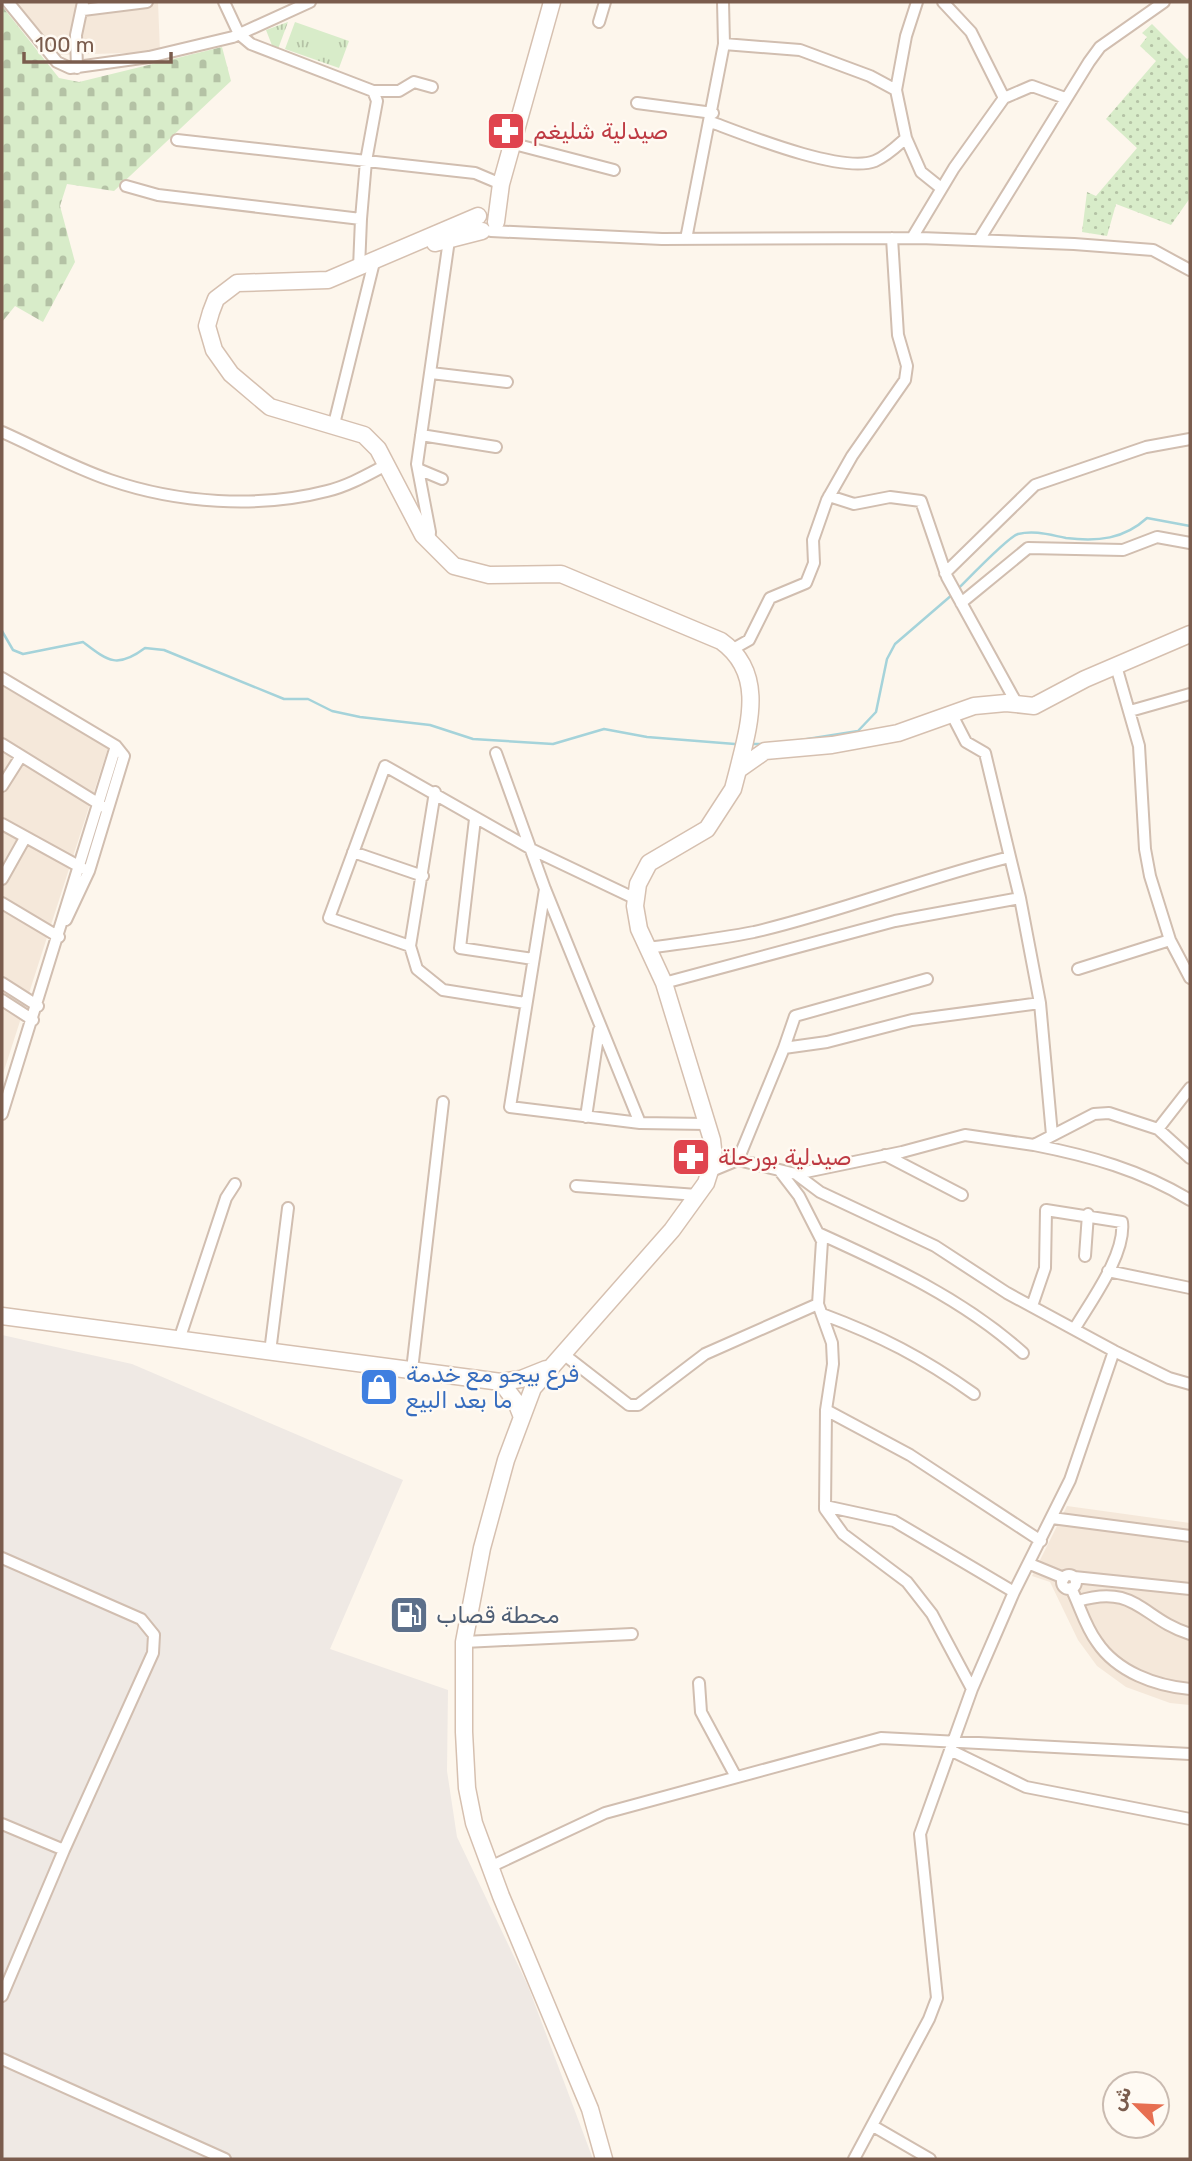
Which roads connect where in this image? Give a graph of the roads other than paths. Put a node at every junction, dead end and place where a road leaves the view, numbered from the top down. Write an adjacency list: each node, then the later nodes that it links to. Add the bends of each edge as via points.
1 (8, 2): 15 (street, via 57,62)
2 (147, 2): 11 (street)
3 (224, 2): 13 (street)
4 (310, 2): 13 (street)
5 (552, 2): 25 (main road)
6 (605, 2): 12 (street)
7 (723, 2): 14 (street)
8 (917, 2): 17 (street)
9 (943, 2): 19 (street, via 971,32)
10 (1161, 2): 20 (street, via 1100,47)
11 (83, 6): 15 (street, via 76,35)
12 (599, 22)
13 (239, 34): 15 (street, via 149,57); 18 (street, via 251,44)
14 (724, 44): 17 (street, via 800,50); 22 (street)
15 (77, 68)
16 (432, 87): 18 (street, via 414,82 399,91)
17 (896, 90): 23 (street)
18 (373, 91): 26 (street, via 377,101)
19 (1004, 98): 20 (street, via 1032,86); 30 (street)
20 (1065, 98): 37 (street)
21 (637, 103): 22 (street)
22 (712, 118): 23 (street, via 789,149 846,163 876,161); 35 (street)
23 (906, 138): 30 (street, via 921,172)
24 (177, 140): 26 (street)
25 (514, 144): 27 (street); 28 (main road)
26 (366, 161): 28 (street, via 475,173); 31 (street)
27 (614, 170)
28 (500, 184): 32 (main road)
29 (125, 186): 31 (street, via 170,197)
30 (941, 188): 34 (street)
31 (361, 219): 39 (street)
32 (485, 223): 35 (street); 36 (main road); 38 (main road)
33 (892, 238): 34 (street); 35 (street); 51 (street, via 905,380)
34 (912, 238): 37 (street)
35 (686, 239)
36 (449, 240): 38 (main road); 41 (street)
37 (979, 240): 40 (street, via 1139,248 1153,250)
38 (402, 250): 39 (main road)
39 (366, 265): 43 (street); 43 (main road, via 328,280 237,284 216,299 207,326 222,363 256,397 270,407)
40 (1190, 270)
41 (431, 373): 42 (street); 45 (street)
42 (507, 382)
43 (334, 424): 48 (main road, via 364,435)
44 (2, 432): 48 (street, via 110,480 202,499 258,502 297,498 329,491)
45 (421, 435): 47 (street); 49 (street)
46 (1190, 439): 54 (street, via 1146,447 1035,485)
47 (496, 447)
48 (386, 465): 52 (main road)
49 (418, 470): 50 (street); 52 (street)
50 (442, 479)
51 (829, 496): 54 (street, via 854,504 890,497 921,501); 57 (street, via 813,540 814,563 806,583 770,598 749,640)
52 (429, 542): 57 (main road, via 454,566 469,572 561,574)
53 (1190, 543): 55 (street, via 1157,537 1123,550 1028,548)
54 (945, 573): 55 (street)
55 (957, 595): 61 (street)
56 (1190, 634): 58 (main road)
57 (733, 649): 68 (main road, via 751,682)
58 (1116, 666): 61 (main road, via 1034,706); 62 (street)
59 (2, 678): 65 (street)
60 (1190, 694): 62 (street)
61 (1017, 704): 63 (main road, via 974,706)
62 (1130, 711): 89 (street, via 1139,746 1145,849)
63 (951, 713): 68 (main road, via 898,733 765,751); 78 (street, via 966,742 985,753)
64 (2, 744): 67 (street)
65 (116, 746): 71 (street); 72 (street, via 125,762)
66 (496, 753): 76 (street)
67 (20, 756): 69 (street); 71 (street)
68 (738, 770): 85 (main road, via 719,814 707,829 649,863)
69 (2, 786)
70 (435, 792): 73 (street); 77 (street, via 385,766); 81 (street)
71 (99, 804): 72 (street); 79 (street)
72 (110, 810): 80 (street)
73 (475, 819): 76 (street); 92 (street, via 460,948)
74 (2, 824): 75 (street)
75 (25, 838): 79 (street); 82 (street)
76 (533, 850): 83 (street); 85 (street)
77 (353, 852): 81 (street); 90 (street, via 329,918)
78 (1010, 857): 84 (street); 91 (street, via 752,932)
79 (77, 866): 80 (street); 87 (street)
80 (89, 872): 87 (street, via 71,916)
81 (423, 876): 90 (street)
82 (2, 879)
83 (545, 889): 92 (street); 103 (street)
84 (1020, 898): 97 (street, via 895,921); 100 (street)
85 (636, 899): 91 (main road, via 639,929)
86 (2, 903): 88 (street)
87 (64, 922): 88 (street)
88 (59, 937): 101 (street)
89 (1170, 940): 93 (street); 94 (street)
90 (411, 946): 99 (street, via 417,969 443,990)
91 (648, 948): 97 (main road)
92 (533, 959): 99 (street)
93 (1078, 969)
94 (1189, 973)
95 (927, 979): 104 (street, via 795,1016)
96 (2, 983): 101 (street)
97 (664, 983): 110 (main road)
98 (2, 1000): 102 (street)
99 (526, 1003): 108 (street, via 510,1107)
100 (1040, 1003): 104 (street, via 912,1020); 112 (street)
101 (38, 1006): 102 (street)
102 (33, 1020): 107 (street)
103 (600, 1027): 108 (street); 109 (street)
104 (783, 1048): 116 (street)
105 (1190, 1088): 111 (street)
106 (443, 1102): 141 (street)
107 (2, 1114)
108 (586, 1117): 109 (street)
109 (640, 1123): 110 (street)
110 (708, 1124): 118 (main road, via 714,1158)
111 (1158, 1129): 112 (street, via 1109,1113 1094,1114); 115 (street)
112 (1052, 1135): 113 (street)
113 (1034, 1145): 114 (street, via 965,1135); 124 (street, via 1125,1168)
114 (885, 1155): 119 (street); 123 (street)
115 (1190, 1158)
116 (738, 1160): 117 (street); 118 (street)
117 (779, 1170): 119 (street); 127 (street)
118 (709, 1172): 122 (main road)
119 (796, 1174): 131 (street, via 820,1192 935,1246)
120 (234, 1184): 135 (street)
121 (576, 1186): 122 (street)
122 (697, 1195): 138 (main road, via 672,1230)
123 (962, 1195)
124 (1190, 1200)
125 (288, 1208): 137 (street)
126 (1088, 1214): 128 (street); 129 (street, via 1122,1222 1121,1241); 131 (street, via 1046,1210 1045,1268)
127 (818, 1233): 132 (street, via 823,1275); 139 (street, via 950,1298)
128 (1085, 1256)
129 (1108, 1271): 130 (street); 134 (street)
130 (1190, 1288)
131 (1032, 1306): 134 (street)
132 (820, 1309): 138 (street, via 769,1323 705,1354 638,1405 629,1405); 144 (street, via 928,1362); 145 (street, via 832,1343)
133 (2, 1316): 135 (main road)
134 (1075, 1328): 136 (street)
135 (179, 1340): 137 (main road)
136 (1114, 1351): 143 (street); 148 (street, via 1070,1480)
137 (270, 1352): 141 (main road)
138 (562, 1353): 140 (main road)
139 (1023, 1353)
140 (549, 1367): 142 (main road); 146 (main road, via 533,1388)
141 (412, 1370): 142 (main road)
142 (501, 1382): 146 (main road)
143 (1190, 1384)
144 (974, 1394)
145 (826, 1410): 147 (street); 150 (street, via 910,1455)
146 (522, 1417): 159 (main road, via 482,1548)
147 (825, 1506): 155 (street, via 894,1521); 161 (street, via 843,1534 907,1582 932,1614)
148 (1052, 1518): 149 (street); 150 (street)
149 (1190, 1536)
150 (1041, 1541): 152 (street)
151 (2, 1558): 168 (street, via 141,1619 154,1635 153,1653)
152 (1030, 1564): 153 (street); 155 (street)
153 (1070, 1581): 154 (street); 156 (street)
154 (1190, 1588)
155 (1014, 1592): 161 (street)
156 (1078, 1601): 158 (street, via 1114,1595 1129,1598); 162 (street, via 1097,1643 1120,1665 1155,1684)
157 (632, 1634): 159 (street)
158 (1190, 1634)
159 (464, 1642): 169 (main road, via 467,1788)
160 (699, 1683): 165 (street, via 701,1712)
161 (972, 1689): 163 (street)
162 (1190, 1689)
163 (953, 1747): 164 (street); 165 (street, via 881,1738); 166 (street, via 1026,1787); 172 (street, via 920,1834 937,1998)
164 (1190, 1755)
165 (736, 1777): 169 (street, via 605,1813)
166 (1190, 1819)
167 (2, 1824): 168 (street)
168 (64, 1850): 170 (street)
169 (490, 1867): 174 (main road, via 590,2109)
170 (2, 1996)
171 (2, 2059): 173 (street)
172 (873, 2126): 175 (street); 176 (street)
173 (225, 2159)
174 (604, 2159)
175 (854, 2159)
176 (930, 2159)

